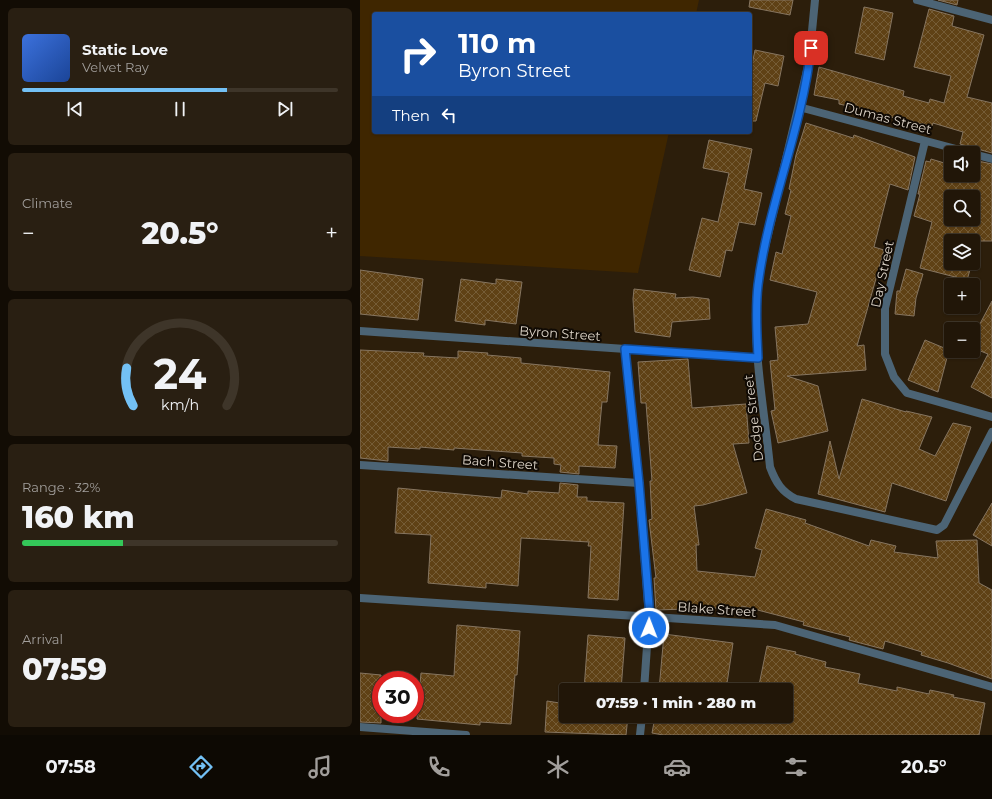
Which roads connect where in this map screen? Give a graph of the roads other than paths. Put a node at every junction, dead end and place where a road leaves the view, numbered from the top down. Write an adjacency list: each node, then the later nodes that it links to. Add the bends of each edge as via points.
1 (815, 0): 4 (street, Dodge Street, via 810,62)
2 (917, 0): 3 (street)
3 (992, 20)
4 (799, 107): 5 (street, Dumas Street); 11 (street, Dodge Street, via 762,260 756,311)
5 (925, 141): 6 (street, Dumas Street); 12 (street, Day Street, via 885,308 885,354 894,377 908,393)
6 (945, 146)
7 (980, 155): 8 (street, Dumas Street)
8 (992, 159)
9 (360, 331): 10 (street, Byron Street)
10 (625, 349): 11 (street, Byron Street); 15 (street)
11 (758, 358): 13 (street, Dodge Street, via 770,467 778,486 796,499 937,530 944,525)
12 (992, 417)
13 (992, 432)
14 (360, 465): 15 (street, Bach Street)
15 (639, 483): 17 (street)
16 (360, 598): 17 (street, Blake Street)
17 (650, 617): 18 (street); 19 (street, Blake Street, via 775,625)
18 (645, 683)
19 (992, 687)
20 (641, 723): 23 (street)
21 (360, 727): 22 (street)
22 (466, 735)
23 (640, 735)

